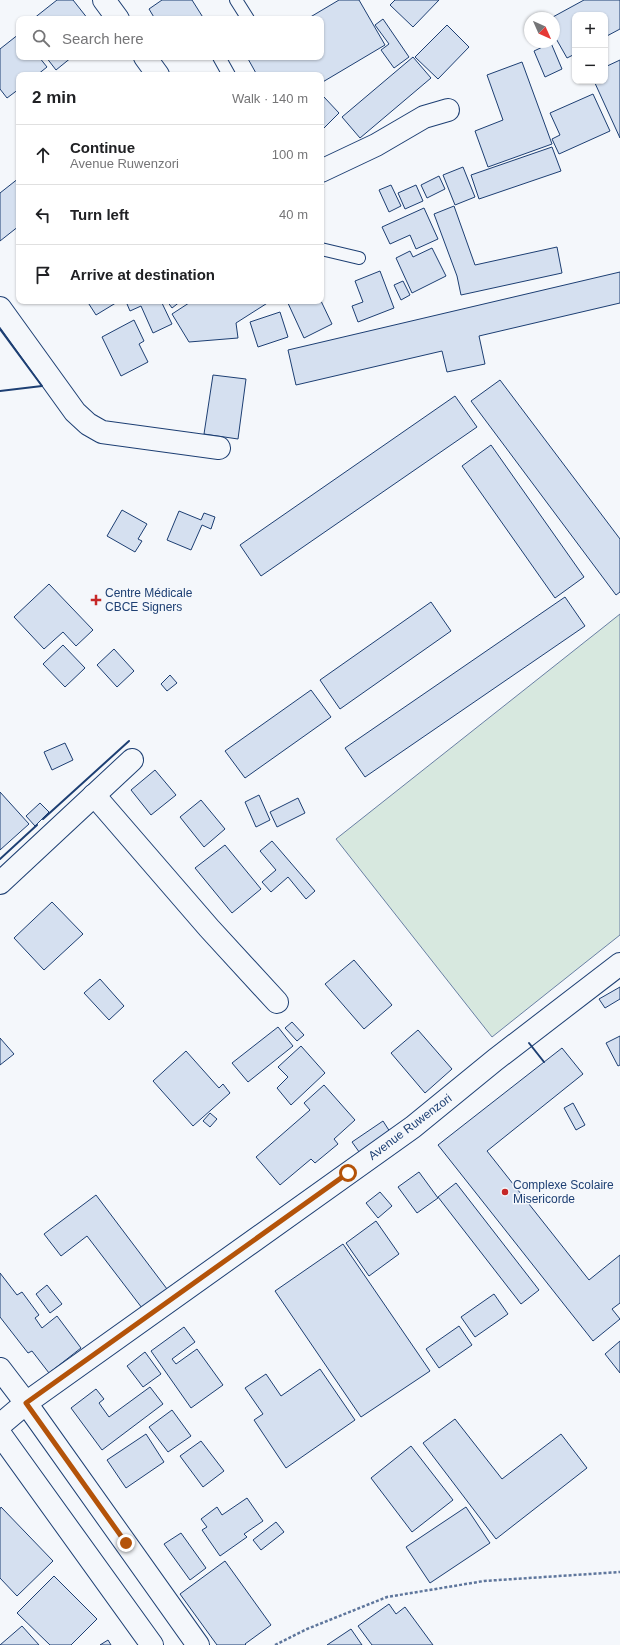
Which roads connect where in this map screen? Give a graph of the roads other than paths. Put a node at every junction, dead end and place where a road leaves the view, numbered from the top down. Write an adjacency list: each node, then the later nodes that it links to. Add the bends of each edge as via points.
1 (104, 0): 3 (street)
2 (236, 0): 4 (lane)
3 (116, 16)
4 (246, 16)
5 (147, 60): 7 (street)
6 (220, 60): 8 (lane)
7 (156, 72)
8 (227, 72)
9 (448, 110): 10 (street, via 424,117 376,145)
10 (324, 170)
11 (324, 250): 12 (lane)
12 (359, 258)
13 (0, 308): 14 (street, via 75,412 88,424 102,432)
14 (219, 448)
15 (132, 760): 16 (street)
16 (94, 795): 17 (street); 19 (street)
17 (0, 883)
18 (620, 964): 21 (street, Avenue Ruwenzori, via 413,1127)
19 (276, 1002)
20 (0, 1368): 21 (street)
21 (26, 1403): 22 (street, Avenue Ruwenzori); 25 (street)
22 (0, 1425)
23 (0, 1434): 24 (street)
24 (152, 1645)
25 (198, 1645)

